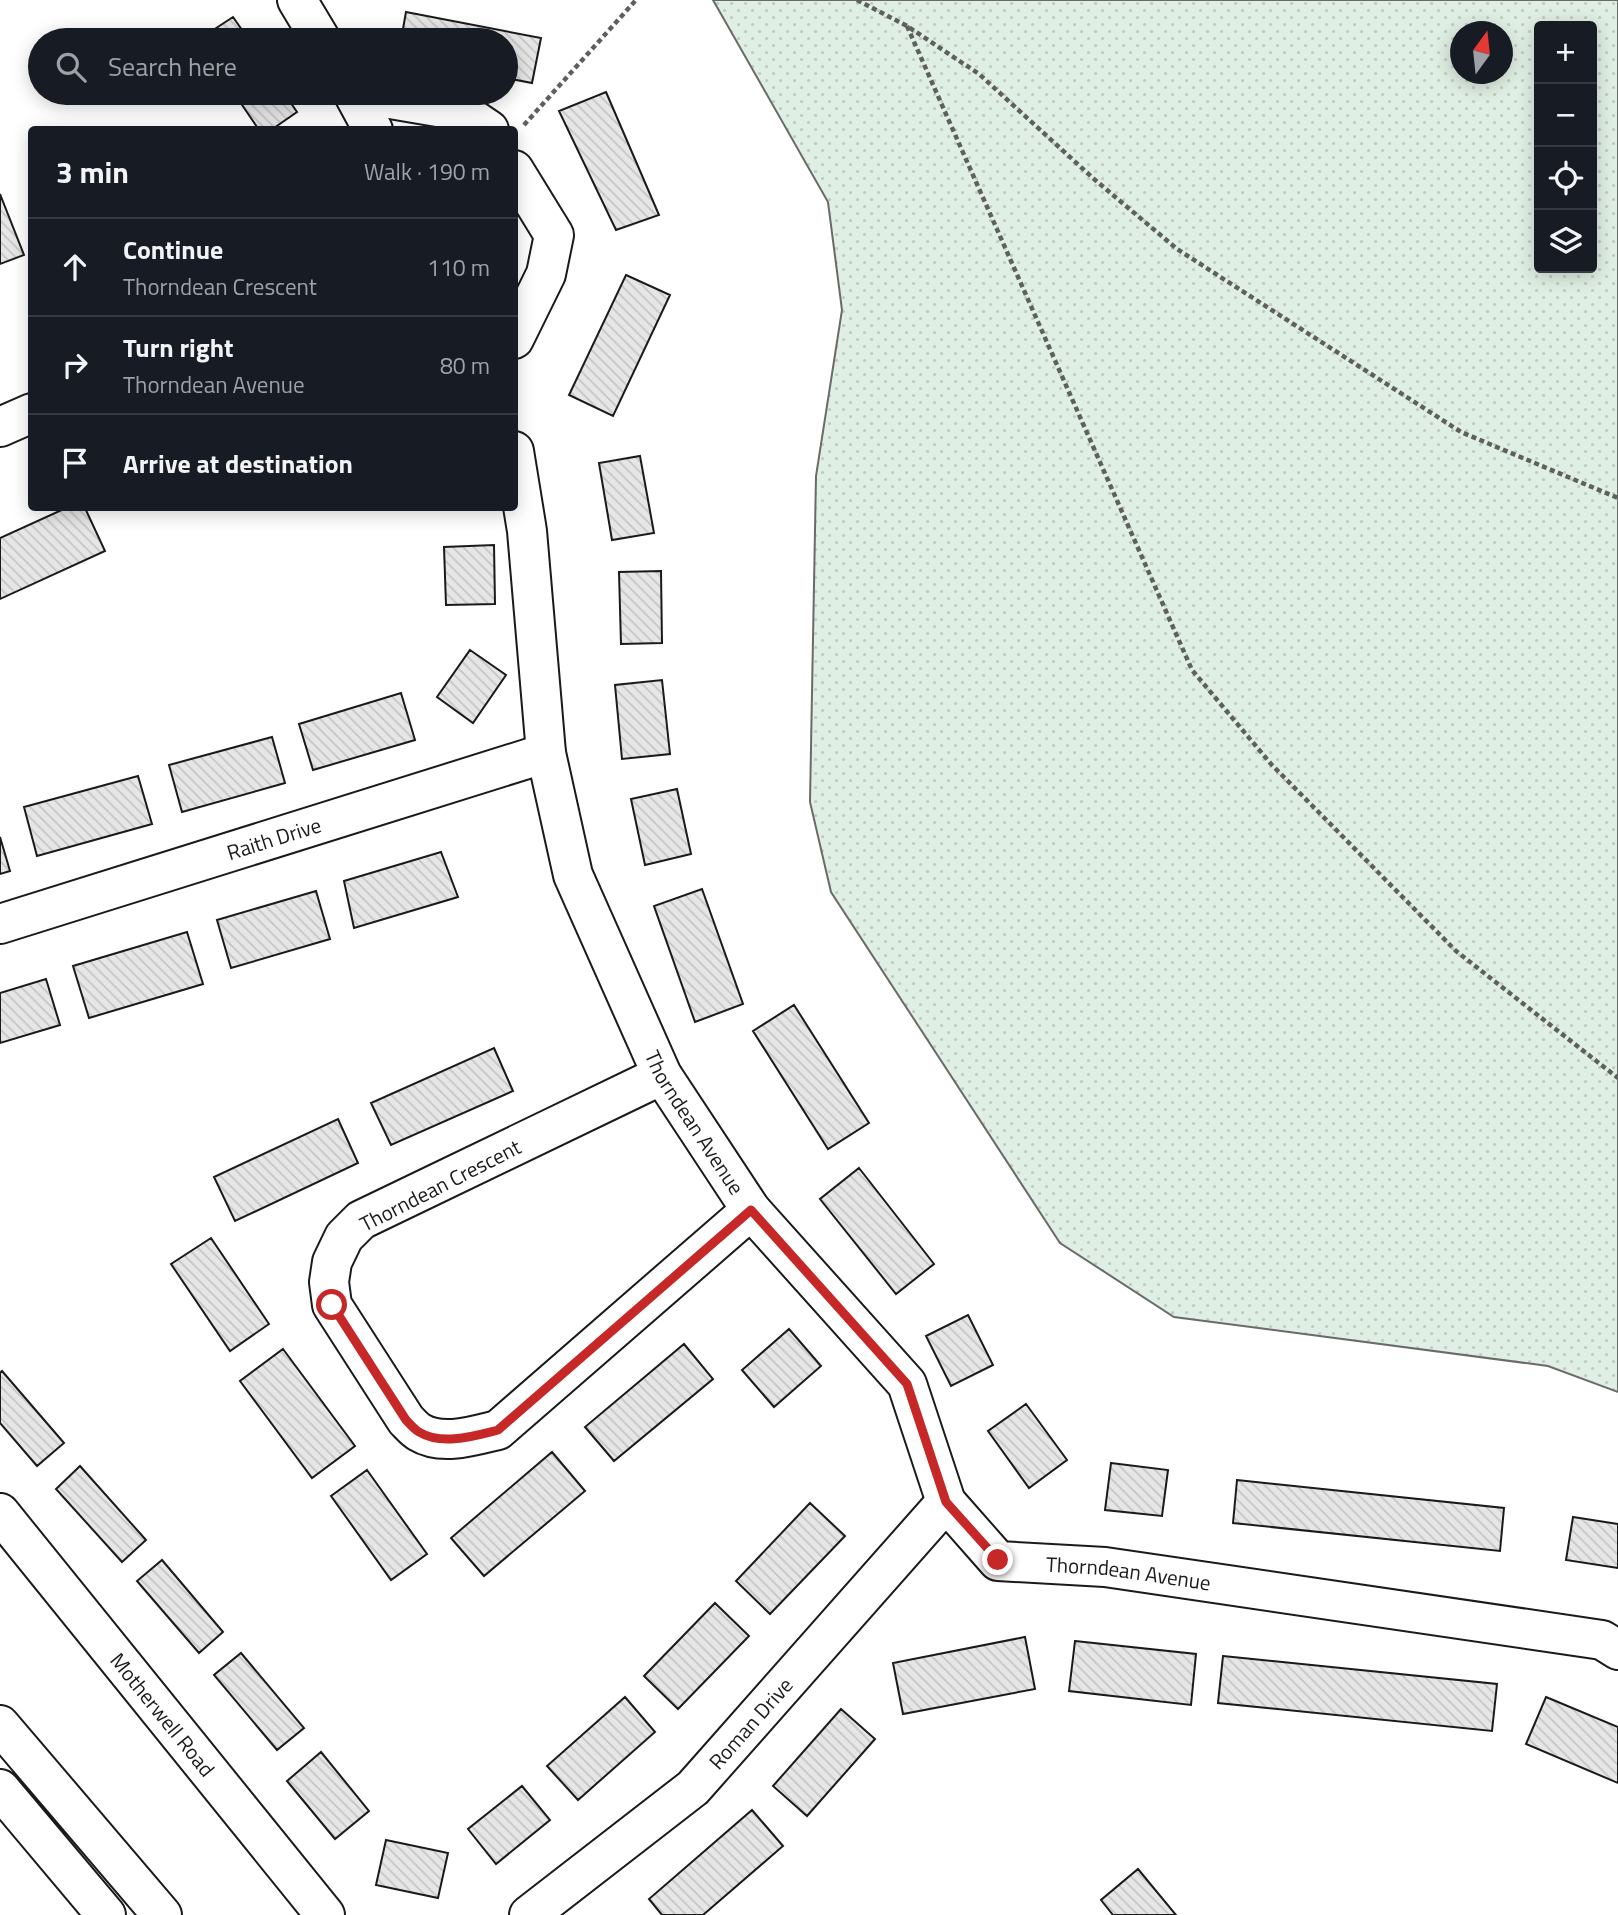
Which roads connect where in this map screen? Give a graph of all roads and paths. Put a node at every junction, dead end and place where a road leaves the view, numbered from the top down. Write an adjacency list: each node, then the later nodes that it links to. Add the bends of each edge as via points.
1 (297, 0): 5 (street)
2 (636, 0): 10 (path)
3 (857, 0): 4 (path)
4 (907, 26): 16 (path, via 979,74 1177,248 1461,432); 20 (path, via 1192,670 1271,764 1456,951)
5 (314, 28)
6 (360, 105): 8 (street)
7 (425, 105): 9 (street, via 461,111)
8 (371, 126)
9 (498, 126)
10 (508, 126)
11 (518, 176): 12 (street, via 554,235 546,274)
12 (518, 332)
13 (28, 415): 14 (street)
14 (0, 427)
15 (518, 476): 17 (street, Thorndean Avenue)
16 (1618, 498)
17 (546, 753): 18 (street, Raith Drive); 19 (street, Thorndean Avenue, via 573,876)
18 (0, 924)
19 (662, 1076): 21 (street, Thorndean Avenue); 21 (street, Thorndean Crescent, via 361,1220 344,1237 332,1262 332,1305 406,1420 420,1433 442,1438 462,1439 498,1430)
20 (1618, 1078)
21 (751, 1210): 22 (street, Thorndean Avenue, via 907,1384)
22 (946, 1502): 24 (street, Thorndean Avenue, via 998,1560 1105,1567 1602,1640); 30 (street, Roman Drive, via 693,1788)
23 (0, 1513): 29 (street, Motherwell Road)
24 (1618, 1650)
25 (0, 1725): 28 (street)
26 (0, 1789): 27 (street)
27 (106, 1915)
28 (162, 1915)
29 (325, 1915)
30 (529, 1915)

